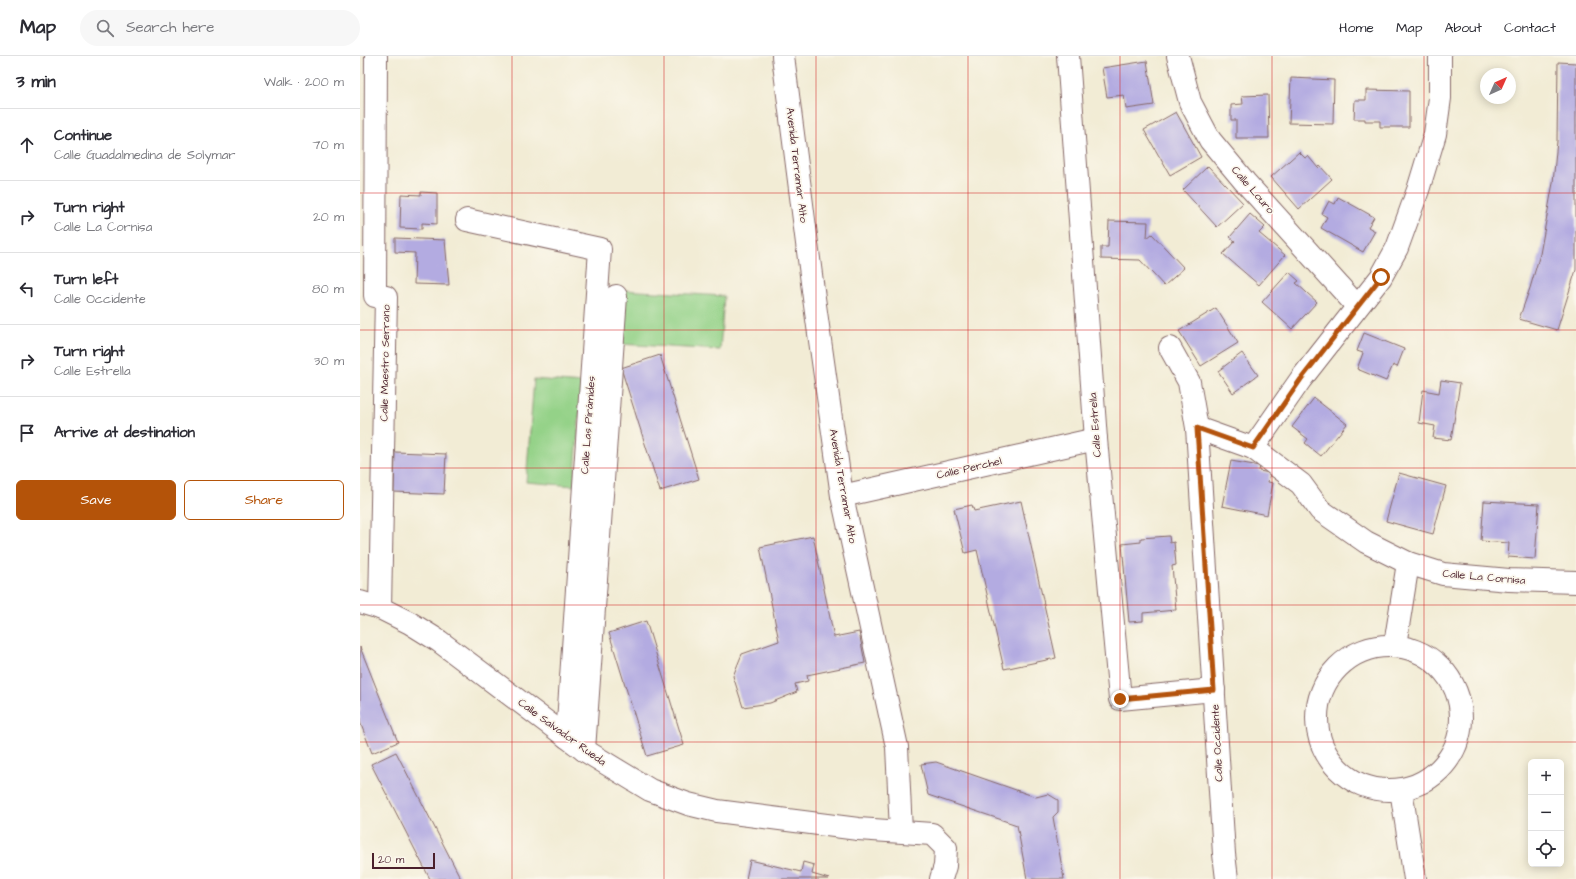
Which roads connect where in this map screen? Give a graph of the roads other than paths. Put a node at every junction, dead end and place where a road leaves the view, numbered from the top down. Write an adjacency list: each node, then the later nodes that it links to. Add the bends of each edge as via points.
1 (376, 56): 16 (street, Calle Maestro Serrano, via 375,296 386,297)
2 (783, 56): 13 (street, Avenida Terramar Alto)
3 (1068, 56): 11 (street, Calle Estrella)
4 (1178, 56): 8 (street, Calle Louro, via 1190,102 1210,140)
5 (1440, 56): 8 (street, via 1440,98 1435,134 1418,190 1398,248 1381,277)
6 (467, 220): 19 (street, Calle Las Pirámides, via 600,249)
7 (616, 296): 20 (street)
8 (1357, 306): 12 (street, via 1301,379)
9 (1170, 348): 10 (street, Calle Occidente, via 1189,382)
10 (1197, 428): 12 (street, Calle La Cornisa); 18 (street, Calle Occidente)
11 (1096, 439): 13 (street, Calle Perchel); 18 (street, Calle Estrella, via 1120,699)
12 (1253, 448): 14 (street, Calle La Cornisa, via 1301,484 1320,510 1366,542)
13 (842, 496): 22 (street, Avenida Terramar Alto, via 897,747)
14 (1408, 563): 15 (street, Calle La Cornisa, via 1443,574 1509,580); 17 (street)
15 (1576, 582)
16 (370, 605): 19 (street, Calle Salvador Rueda, via 410,623 440,641)
17 (1395, 645): 21 (street, via 1418,651 1437,664 1452,682 1460,704 1461,720 1455,750 1442,769 1423,783); 21 (street, via 1371,647 1348,657 1330,674 1319,696 1316,720 1321,744 1334,765 1353,781 1376,790)
18 (1214, 690): 24 (street, Calle Occidente)
19 (567, 737): 20 (street, Calle Salvador Rueda)
20 (584, 750): 22 (street, Calle Salvador Rueda, via 650,790 688,804 716,811 858,829)
21 (1401, 790): 25 (street)
22 (901, 831): 23 (street, via 932,834 946,848)
23 (941, 879)
24 (1227, 879)
25 (1415, 879)

